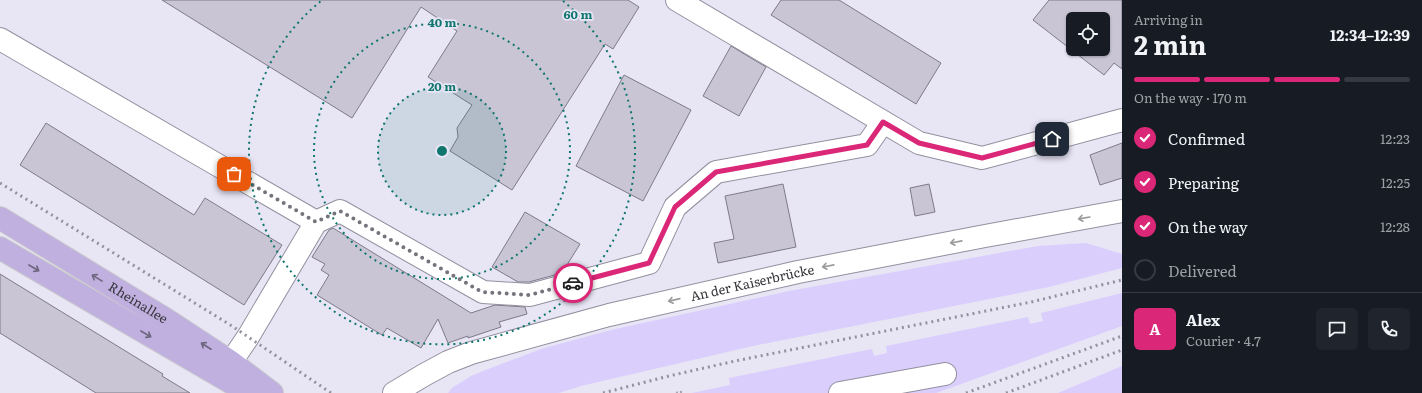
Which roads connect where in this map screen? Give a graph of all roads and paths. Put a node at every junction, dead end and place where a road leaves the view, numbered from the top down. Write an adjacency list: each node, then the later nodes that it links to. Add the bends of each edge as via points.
1 (677, 0): 4 (street)
2 (0, 39): 7 (street)
3 (1122, 120): 4 (street, via 982,158 919,143)
4 (883, 122): 7 (street, via 867,145 716,172 675,207 649,263 530,295 482,292 340,211)
5 (1122, 211): 14 (street, An der Kaiserbrücke, one-way to 14, via 798,272 609,315 471,353 442,365)
6 (0, 218): 9 (main road, Rheinallee, one-way to 6)
7 (316, 222): 9 (street)
8 (0, 248): 12 (main road, Rheinallee, one-way to 12)
9 (231, 362): 13 (main road, Rheinallee)
10 (945, 374): 16 (street)
11 (682, 392): 15 (path)
12 (248, 393)
13 (272, 393)
14 (394, 393)
15 (676, 393)
16 (840, 393)

